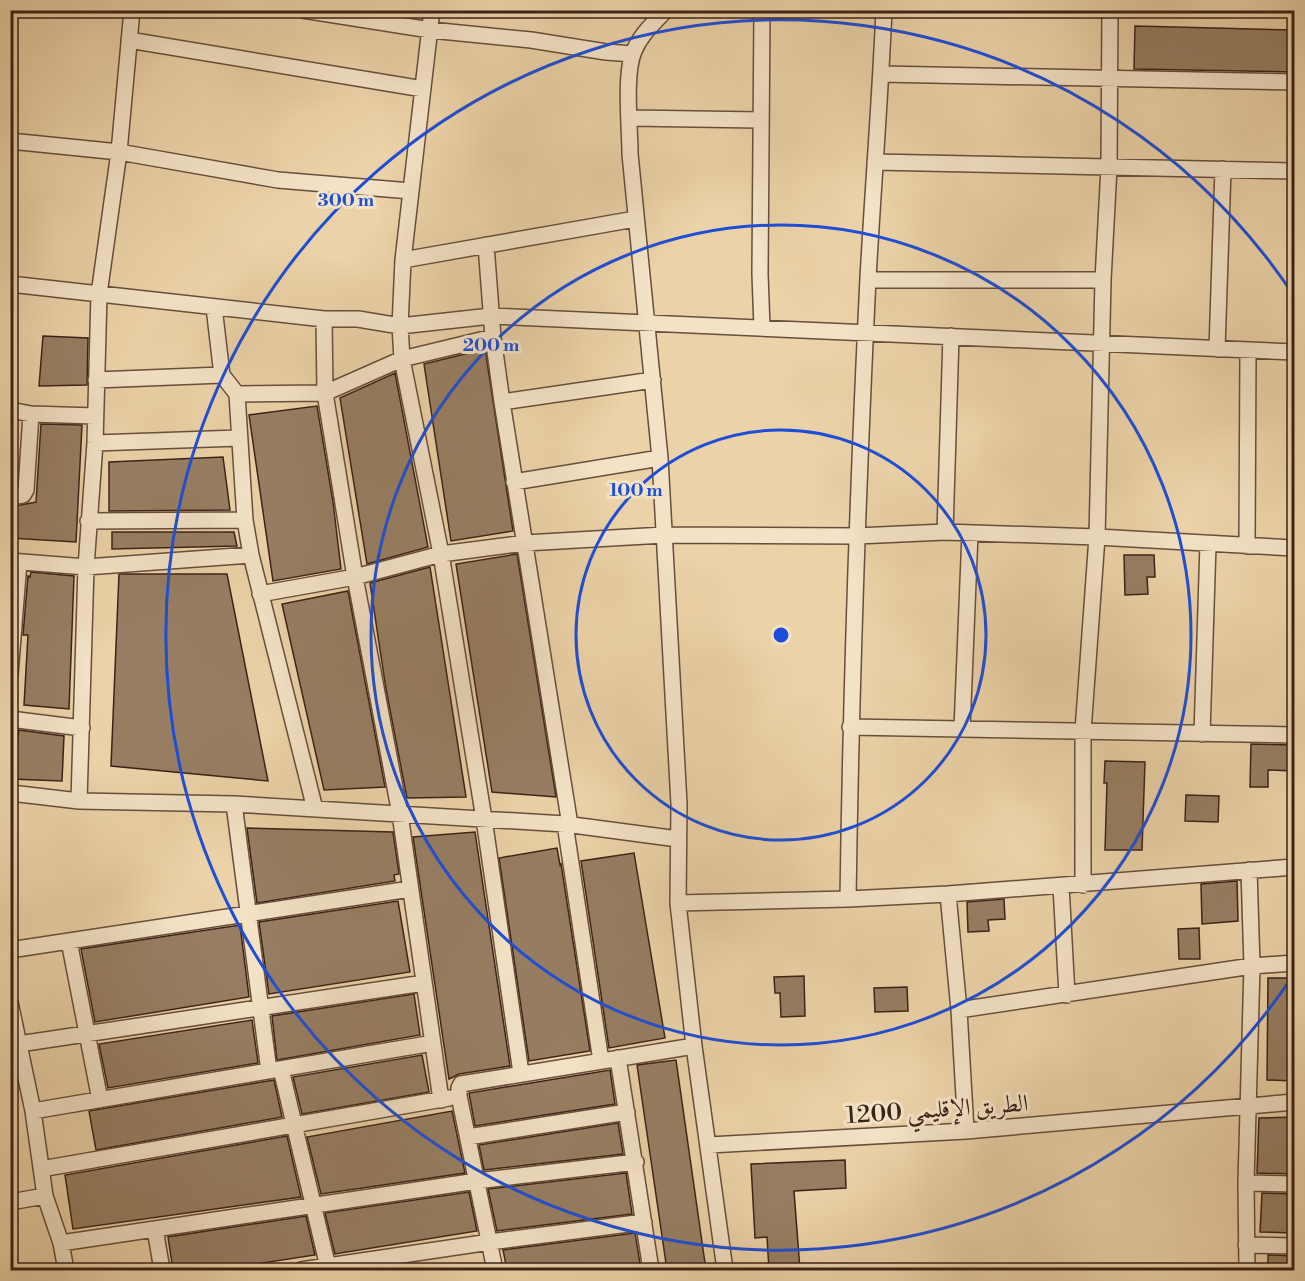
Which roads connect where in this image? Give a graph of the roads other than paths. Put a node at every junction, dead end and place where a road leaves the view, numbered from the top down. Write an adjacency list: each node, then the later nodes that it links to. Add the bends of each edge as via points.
1 (132, 10): 9 (street)
2 (303, 10): 8 (street)
3 (432, 10): 8 (street)
4 (666, 10): 10 (street, via 649,27)
5 (762, 10): 16 (street)
6 (884, 10): 11 (street)
7 (1110, 10): 12 (street)
8 (430, 30): 10 (street); 14 (street)
9 (129, 40): 14 (street); 18 (street)
10 (633, 54): 15 (street)
11 (881, 74): 12 (street); 19 (street)
12 (1108, 78): 13 (street); 20 (street)
13 (1294, 82)
14 (423, 89): 23 (street)
15 (630, 118): 16 (street); 24 (street)
16 (760, 120): 36 (street)
17 (10, 141): 18 (street)
18 (119, 152): 23 (street, via 278,180); 30 (street)
19 (875, 162): 20 (street); 27 (street)
20 (1109, 167): 21 (street); 28 (street)
21 (1223, 169): 22 (street); 41 (street)
22 (1294, 171)
23 (411, 191): 26 (street)
24 (635, 219): 25 (street); 34 (street)
25 (486, 245): 26 (street); 32 (street)
26 (403, 260): 35 (street)
27 (868, 280): 28 (street); 37 (street)
28 (1103, 280): 40 (street)
29 (10, 284): 30 (street)
30 (99, 294): 31 (street); 46 (street)
31 (214, 307): 33 (street); 45 (street)
32 (491, 316): 34 (street); 35 (street); 39 (street)
33 (324, 319): 35 (street); 48 (street)
34 (648, 322): 36 (street); 47 (street)
35 (400, 326): 44 (street)
36 (762, 328): 37 (street)
37 (867, 332): 38 (street); 64 (street)
38 (951, 336): 40 (street); 61 (street)
39 (493, 337): 44 (street); 50 (street)
40 (1102, 343): 41 (street); 65 (street)
41 (1217, 349): 42 (street)
42 (1248, 350): 43 (street); 68 (street)
43 (1294, 352)
44 (402, 359): 48 (street); 70 (street)
45 (222, 375): 46 (street); 49 (street)
46 (96, 380): 53 (street)
47 (653, 380): 50 (street); 56 (street)
48 (325, 393): 49 (street); 74 (street)
49 (237, 394): 54 (street)
50 (502, 402): 57 (street)
51 (10, 411): 52 (street)
52 (31, 414): 53 (street); 58 (street, via 26,490 23,495)
53 (94, 416): 55 (street)
54 (239, 438): 55 (street); 59 (street)
55 (94, 443): 60 (street)
56 (660, 458): 57 (street); 63 (street)
57 (514, 482): 66 (street)
58 (10, 496)
59 (245, 520): 60 (street); 71 (street)
60 (88, 521): 73 (street)
61 (945, 532): 62 (street); 64 (street)
62 (970, 533): 65 (street); 80 (street)
63 (664, 535): 64 (street); 66 (street); 92 (street)
64 (857, 536): 78 (street)
65 (1097, 537): 67 (street); 81 (street)
66 (525, 543): 70 (street); 91 (street)
67 (1208, 544): 68 (street); 82 (street)
68 (1246, 546): 69 (street)
69 (1294, 548)
70 (441, 554): 74 (street); 90 (street)
71 (251, 555): 73 (street); 75 (street)
72 (15, 561): 73 (street); 76 (street)
73 (86, 567): 79 (street)
74 (356, 577): 75 (street); 89 (street)
75 (260, 594): 88 (street)
76 (10, 675)
77 (10, 719): 79 (street)
78 (850, 727): 80 (street); 99 (street)
79 (82, 728): 86 (street)
80 (962, 729): 81 (street)
81 (1083, 731): 82 (street); 95 (street)
82 (1202, 734): 83 (street)
83 (1294, 735)
84 (11, 792): 85 (street); 86 (street)
85 (10, 800)
86 (79, 801): 87 (street)
87 (234, 804): 88 (street); 101 (street)
88 (315, 809): 89 (street)
89 (400, 814): 90 (street); 97 (street)
90 (483, 819): 91 (street); 118 (street)
91 (567, 824): 92 (street); 116 (street)
92 (678, 838): 100 (street)
93 (1294, 867): 94 (street)
94 (1249, 870): 95 (street); 105 (street)
95 (1083, 885): 96 (street)
96 (1061, 886): 98 (street); 107 (street)
97 (410, 890): 101 (street); 106 (street)
98 (948, 894): 99 (street); 110 (street)
99 (848, 899): 100 (street)
100 (678, 903): 114 (street)
101 (247, 914): 102 (street); 109 (street)
102 (69, 941): 103 (street); 111 (street)
103 (10, 950)
104 (1294, 963): 105 (street)
105 (1252, 966): 107 (street); 123 (street)
106 (424, 983): 109 (street); 112 (street)
107 (1067, 995): 110 (street)
108 (10, 1002): 113 (street)
109 (260, 1008): 111 (street); 117 (street)
110 (959, 1010): 127 (street)
111 (87, 1034): 113 (street); 120 (street)
112 (433, 1042): 117 (street); 121 (street)
113 (19, 1044): 124 (street)
114 (694, 1046): 115 (street); 129 (street)
115 (618, 1058): 116 (street); 125 (street)
116 (601, 1061): 118 (street)
117 (275, 1070): 120 (street); 126 (street)
118 (521, 1073): 119 (street, via 464,1082 459,1086)
119 (459, 1096): 121 (street); 128 (street)
120 (100, 1100): 124 (street)
121 (441, 1100): 126 (street)
122 (1294, 1102): 123 (street, الطريق الإقليمي 1200)
123 (1249, 1107): 127 (street, الطريق الإقليمي 1200); 133 (street)
124 (33, 1111): 131 (street)
125 (627, 1112): 128 (street); 130 (street)
126 (294, 1126): 131 (street); 137 (street)
127 (966, 1131): 129 (street, الطريق الإقليمي 1200)
128 (468, 1137): 132 (street)
129 (709, 1145): 150 (street)
130 (636, 1162): 132 (street); 138 (street)
131 (41, 1169): 135 (street)
132 (477, 1181): 137 (street); 140 (street)
133 (1246, 1183): 134 (street); 142 (street)
134 (1294, 1184)
135 (45, 1196): 136 (street); 141 (street)
136 (10, 1202)
137 (314, 1206): 139 (street); 144 (street)
138 (644, 1222): 140 (street); 149 (street)
139 (155, 1229): 141 (street); 146 (street)
140 (490, 1242): 144 (street); 148 (street)
141 (61, 1243): 145 (street)
142 (1246, 1245): 143 (street); 151 (street)
143 (1294, 1246)
144 (328, 1267): 147 (street)
145 (66, 1270)
146 (162, 1270)
147 (301, 1270)
148 (495, 1270)
149 (651, 1270)
150 (725, 1270)
151 (1247, 1270)

